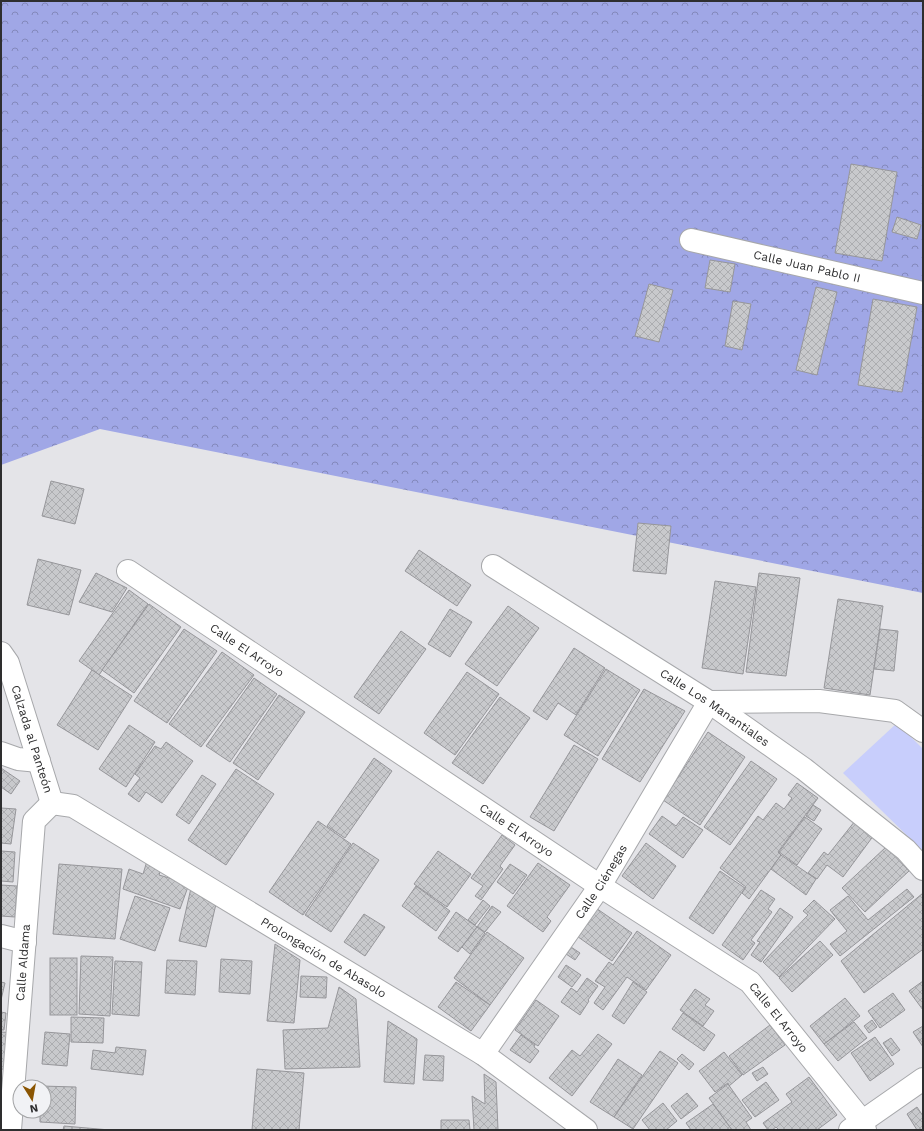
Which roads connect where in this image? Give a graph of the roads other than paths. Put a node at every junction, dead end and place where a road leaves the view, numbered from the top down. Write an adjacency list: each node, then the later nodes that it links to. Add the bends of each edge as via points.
1 (691, 240): 2 (street, Calle Juan Pablo II)
2 (923, 293)
3 (492, 566): 6 (street, Calle Los Manantiales)
4 (128, 571): 12 (street, Calle El Arroyo)
5 (1, 653): 9 (street, Calzada al Panteón, via 8,663)
6 (709, 702): 7 (street, via 819,701 895,711); 11 (street, Calle Los Manantiales, via 804,769 906,850); 12 (street, Calle Ciénegas)
7 (923, 732)
8 (1, 753): 9 (street, via 18,759)
9 (39, 761): 10 (street, Calzada al Panteón)
10 (52, 803): 14 (street, Calle Aldama, via 34,821); 15 (street, Prolongación de Abasolo, via 73,806)
11 (923, 869)
12 (600, 886): 15 (street, Calle Ciénegas); 17 (street, Calle El Arroyo, via 750,982)
13 (1, 936): 14 (street)
14 (25, 942): 18 (street, Calle Aldama)
15 (483, 1054): 19 (street, Prolongación de Abasolo)
16 (923, 1079): 17 (street)
17 (859, 1127)
18 (10, 1130)
19 (586, 1130)

